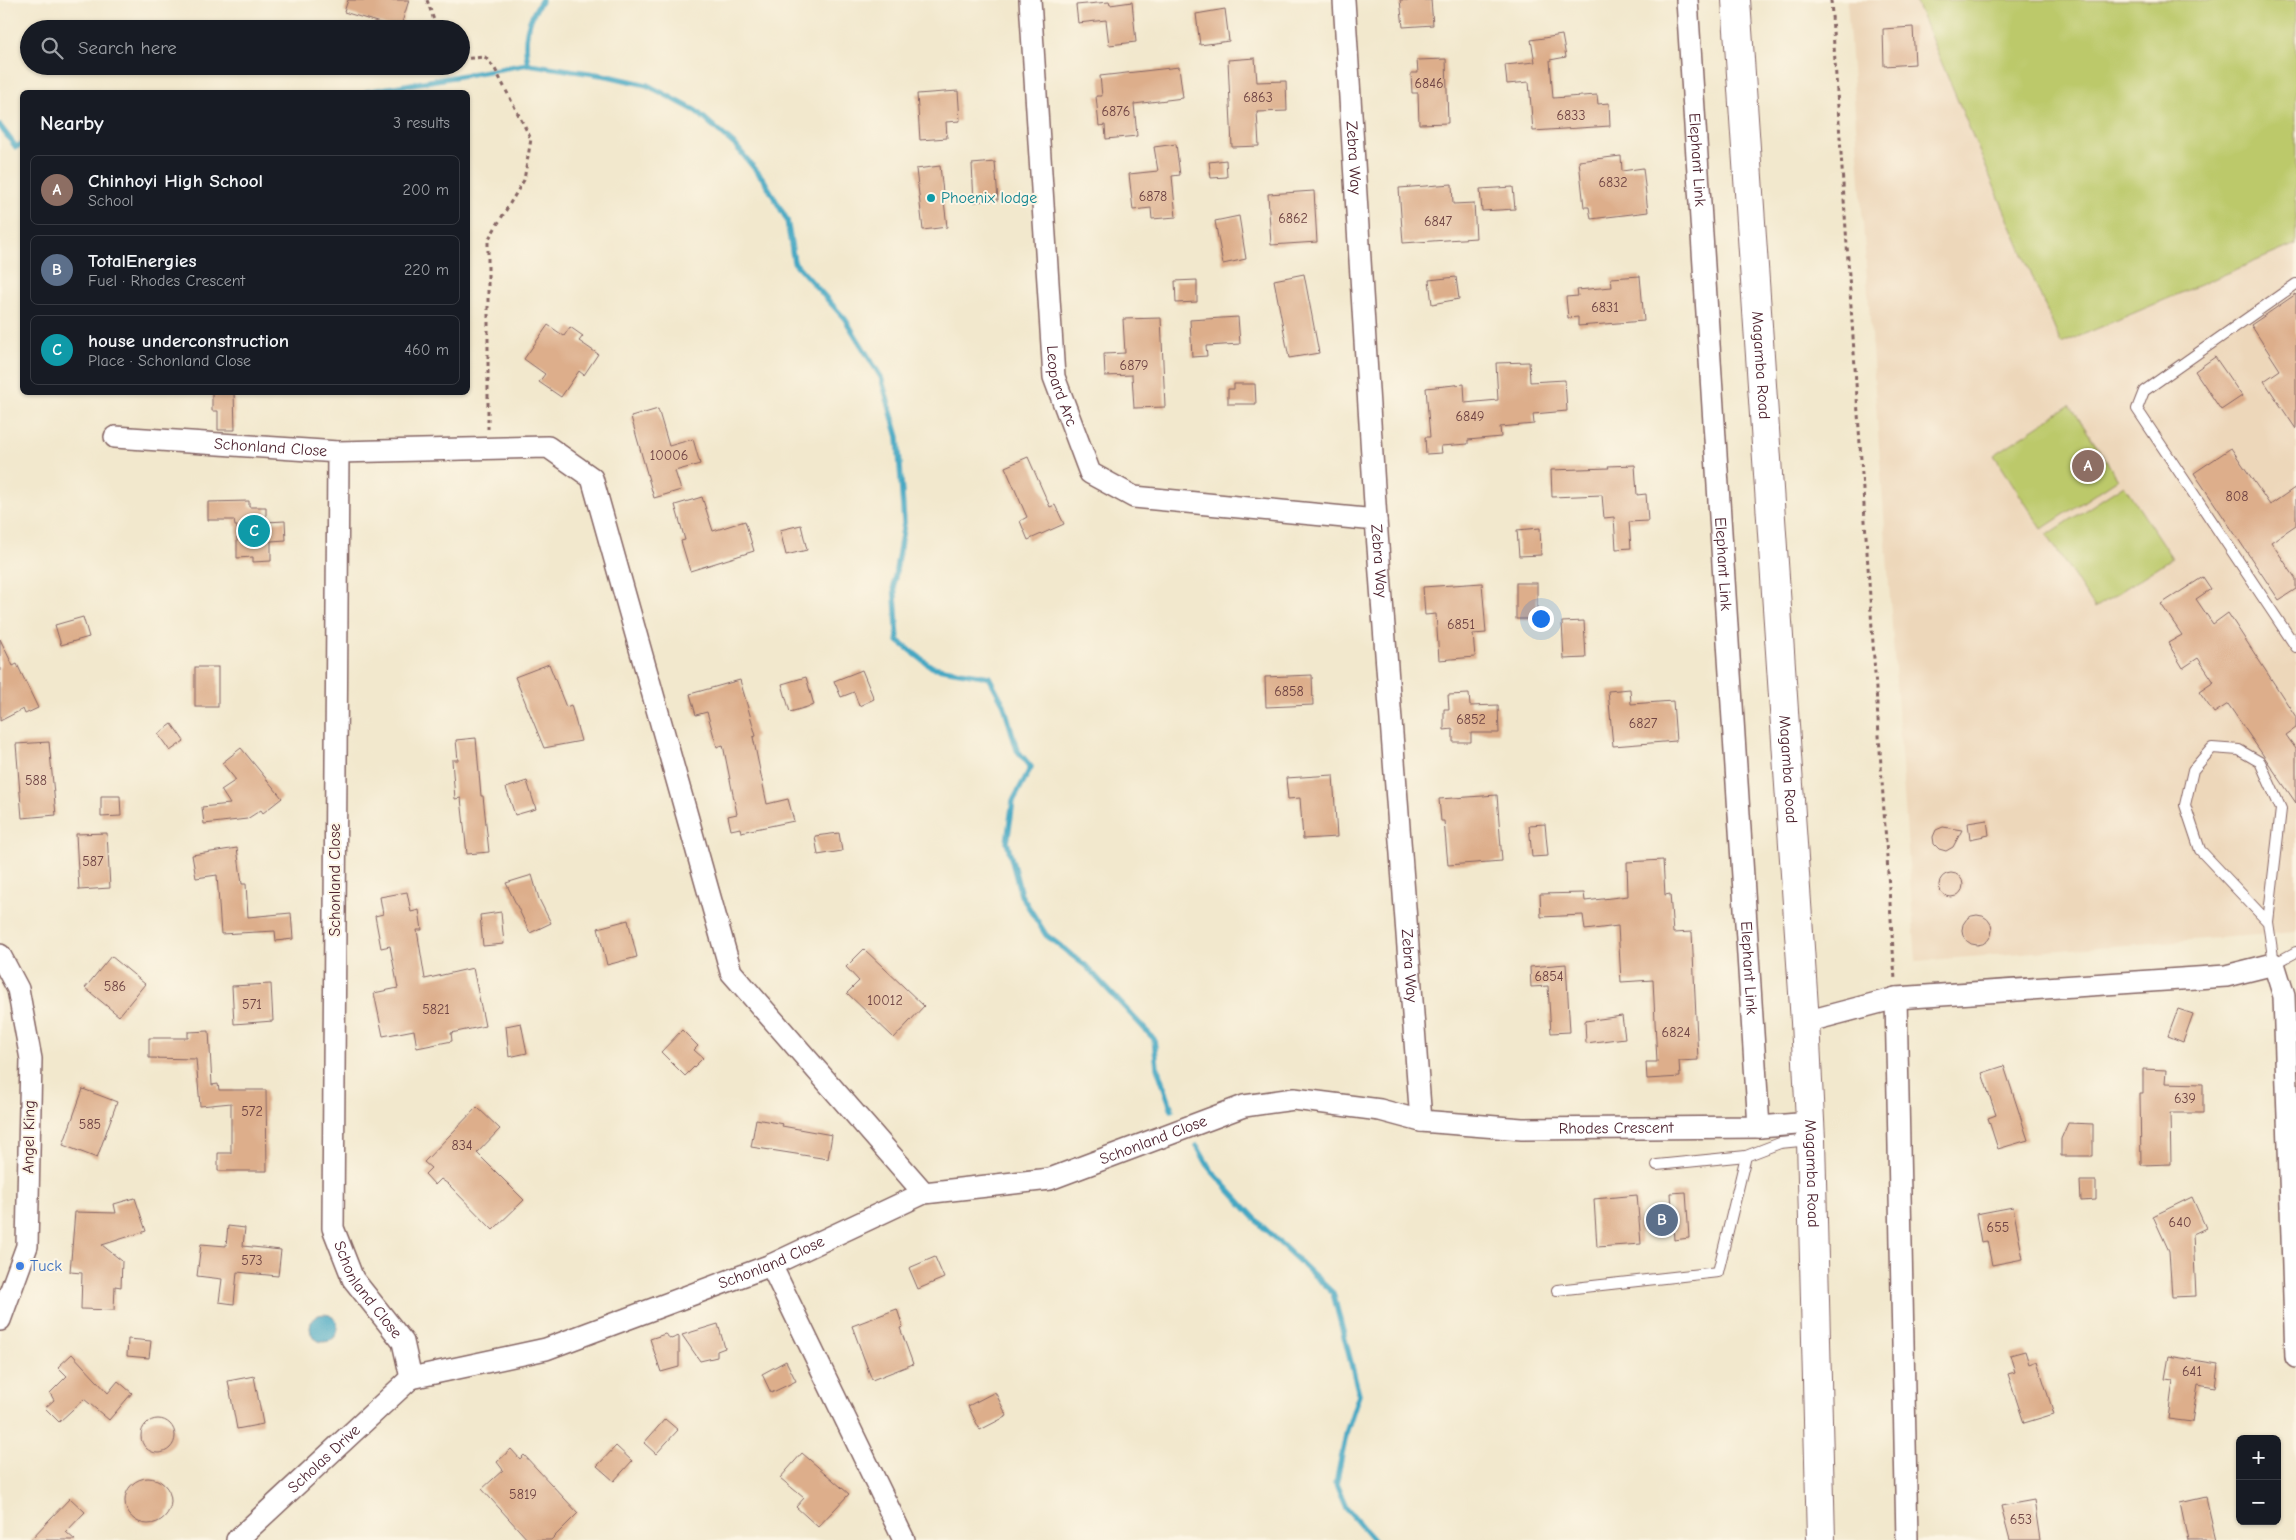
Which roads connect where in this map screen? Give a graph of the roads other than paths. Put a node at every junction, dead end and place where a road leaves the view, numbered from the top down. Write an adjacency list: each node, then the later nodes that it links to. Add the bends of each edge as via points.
1 (1030, 0): 8 (street, Leopard Arc, via 1054,377 1090,473 1134,498)
2 (1344, 0): 8 (street, Zebra Way)
3 (1687, 0): 17 (street, Elephant Link)
4 (1736, 0): 15 (highway, Magamba Road)
5 (2296, 284): 9 (lane, via 2144,391 2137,409)
6 (115, 437): 7 (street, Schonland Close)
7 (338, 452): 21 (street, via 548,447 592,478 731,972); 26 (street, Schonland Close, via 333,1228 354,1279 403,1342)
8 (1376, 520): 16 (street, Zebra Way)
9 (2296, 647)
10 (2268, 922): 10 (lane, via 2200,850 2185,805 2193,770 2212,748 2239,750 2260,762 2281,809); 13 (lane)
11 (2296, 952): 13 (lane)
12 (0, 955): 24 (street, Angel King, via 18,989 31,1059 27,1246)
13 (2274, 964): 14 (street, via 2226,976); 25 (street, via 2284,996)
14 (1896, 998): 15 (street); 30 (street)
15 (1805, 1022): 18 (highway, Magamba Road)
16 (1421, 1121): 17 (street, Rhodes Crescent, via 1522,1129); 21 (street, Schonland Close, via 1380,1110 1294,1098 1244,1106 1050,1178)
17 (1759, 1127): 18 (street, Rhodes Crescent)
18 (1810, 1131): 19 (lane); 29 (highway, Magamba Road)
19 (1746, 1156): 20 (lane); 23 (lane, via 1718,1272)
20 (1657, 1165)
21 (924, 1193): 22 (street, Schonland Close)
22 (771, 1265): 26 (street, Schonland Close, via 546,1348); 27 (street)
23 (1558, 1290)
24 (0, 1320)
25 (2296, 1356)
26 (411, 1378): 28 (street, Scholas Drive)
27 (896, 1535)
28 (237, 1540)
29 (1821, 1540)
30 (1907, 1540)

